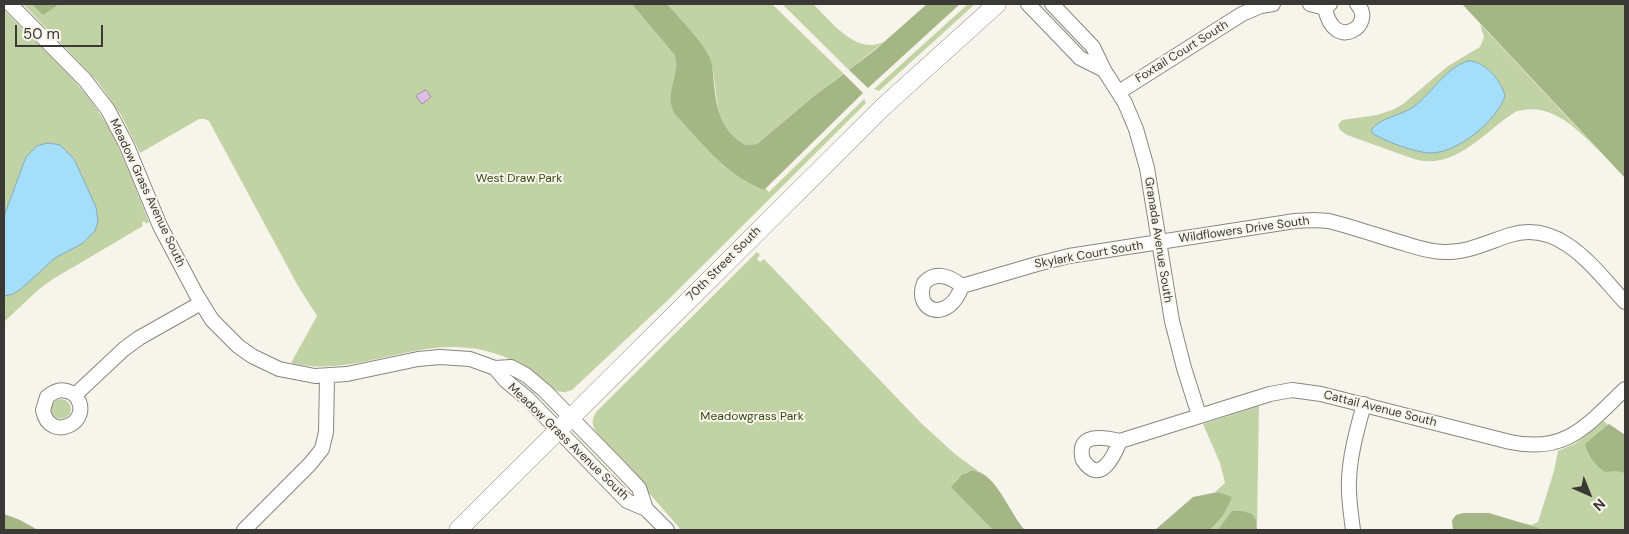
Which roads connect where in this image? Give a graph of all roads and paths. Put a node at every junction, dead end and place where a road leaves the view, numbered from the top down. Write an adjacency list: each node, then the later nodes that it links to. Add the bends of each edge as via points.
1 (10, 4): 14 (street, Meadow Grass Avenue South, via 85,80 108,110 128,146 160,226)
2 (997, 4): 21 (main road, 70th Street South, via 883,107)
3 (1028, 4): 9 (street, Granada Avenue South, via 1080,58)
4 (1052, 4): 9 (street, Granada Avenue South, via 1093,46)
5 (1273, 4): 10 (street, Foxtail Court South, via 1242,14)
6 (1310, 4): 8 (street)
7 (1357, 4): 8 (street, via 1362,10 1362,21 1347,33 1332,27 1327,19)
8 (1327, 6)
9 (1104, 70): 10 (street, Granada Avenue South)
10 (1119, 92): 11 (street, Granada Avenue South, via 1143,149)
11 (1158, 242): 12 (street, Skylark Court South, via 1052,260); 13 (street, Wildflowers Drive South, via 1314,220 1445,252 1467,249 1514,234 1534,233 1552,236 1574,248); 20 (street, Granada Avenue South, via 1174,331)
12 (962, 286)
13 (1625, 302)
14 (201, 303): 16 (street, Meadow Grass Avenue South, via 224,333 252,356 288,372); 18 (street, via 134,341)
15 (495, 368): 16 (street, Meadow Grass Avenue South, via 470,360 440,357); 21 (street, Meadow Grass Avenue South, via 511,367 526,375); 22 (street, Meadow Grass Avenue South)
16 (327, 376): 25 (street, via 326,432 322,449)
17 (1625, 389): 19 (street, Cattail Avenue South, via 1578,432 1561,441 1539,445 1510,442)
18 (75, 395)
19 (1364, 404): 20 (street, Cattail Avenue South, via 1292,390); 28 (street, via 1349,470)
20 (1199, 415): 23 (street, Cattail Avenue South)
21 (571, 417): 22 (main road, 70th Street South); 24 (street, Meadow Grass Avenue South, via 639,488)
22 (557, 431): 24 (street, Meadow Grass Avenue South, via 627,501); 26 (main road, 70th Street South)
23 (1120, 441)
24 (646, 509): 27 (street, Meadow Grass Avenue South)
25 (244, 530)
26 (458, 530)
27 (667, 530)
28 (1353, 530)

